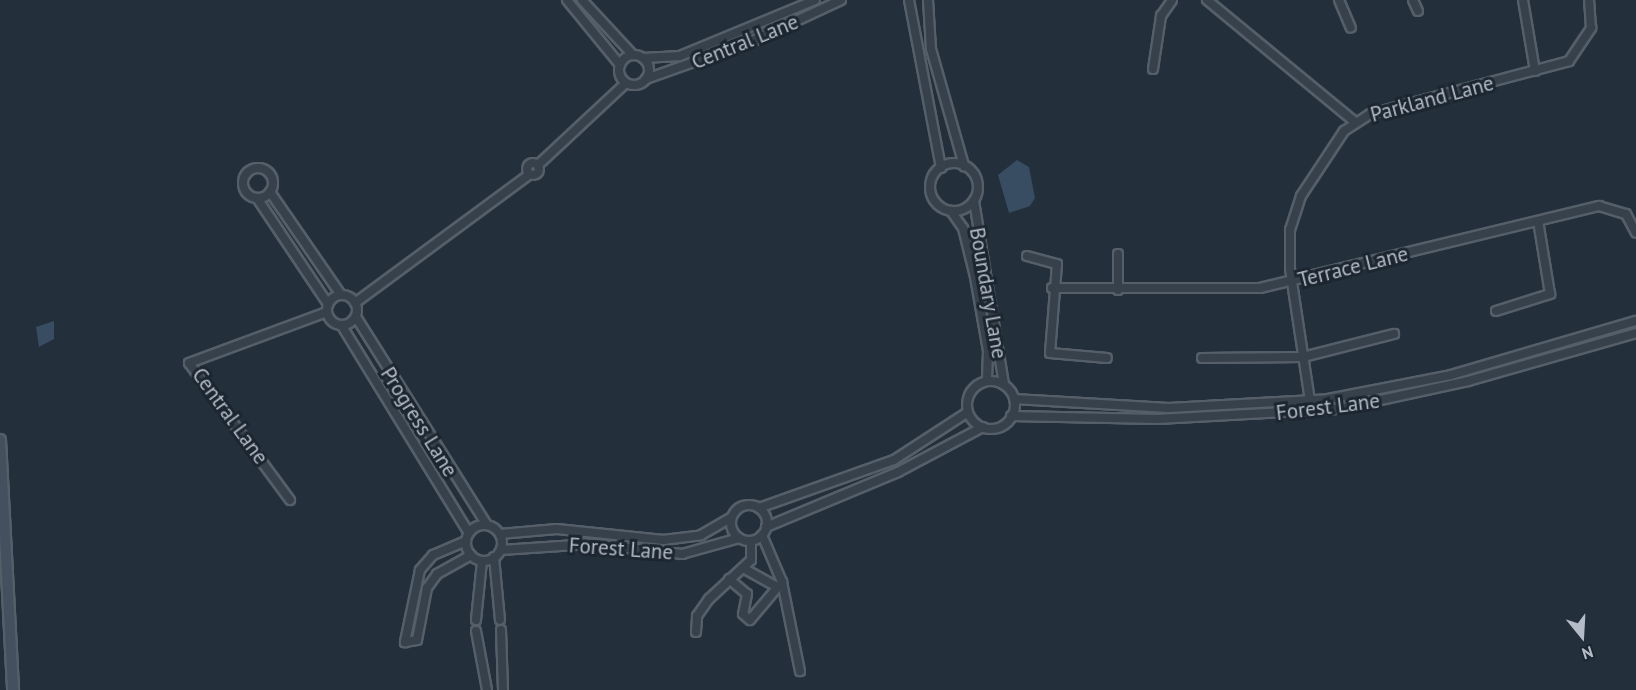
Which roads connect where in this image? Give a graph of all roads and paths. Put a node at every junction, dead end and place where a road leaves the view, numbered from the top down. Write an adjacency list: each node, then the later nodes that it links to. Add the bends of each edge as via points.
1 (567, 0): 17 (street)
2 (582, 0): 15 (street)
3 (815, 0): 16 (street, Central Lane, via 681,56)
4 (841, 0): 20 (street, Central Lane, via 753,42)
5 (909, 0): 24 (street)
6 (928, 0): 23 (street, via 929,39)
7 (1172, 0): 18 (street, via 1161,16)
8 (1207, 0): 22 (street)
9 (1339, 0): 14 (street)
10 (1413, 0): 13 (street)
11 (1523, 0): 19 (street)
12 (1589, 0): 19 (street, Parkland Lane, via 1591,28 1574,57)
13 (1418, 11)
14 (1351, 28)
15 (633, 55): 16 (street, Central Lane); 17 (street)
16 (643, 58): 20 (street, via 649,66)
17 (620, 65): 21 (street)
18 (1153, 69)
19 (1535, 71): 22 (street, Parkland Lane)
20 (646, 79): 21 (street, Central Lane)
21 (626, 82): 38 (street, via 538,165 529,165 530,174)
22 (1354, 121): 33 (street, Parkland Lane, via 1295,212 1289,250)
23 (964, 166): 24 (street); 27 (street, via 976,177)
24 (941, 168): 28 (street, via 932,179 931,193)
25 (270, 192): 26 (street); 26 (street, via 270,173 252,168 243,185); 36 (street)
26 (257, 198): 37 (street)
27 (974, 201): 28 (street); 50 (street, Boundary Lane)
28 (951, 211): 49 (street, Boundary Lane, via 963,228 975,277 988,351)
29 (1538, 221): 30 (street, Terrace Lane, via 1608,206 1626,214); 33 (street, Terrace Lane); 39 (street, via 1550,294)
30 (1636, 233)
31 (1118, 254): 35 (street)
32 (1027, 256): 34 (street, via 1058,264)
33 (1292, 283): 35 (street, Terrace Lane, via 1228,292); 47 (street, Parkland Lane)
34 (1052, 288): 35 (street, Terrace Lane); 48 (street, via 1050,353)
35 (1118, 290)
36 (341, 295): 37 (street); 38 (street)
37 (328, 303): 40 (street)
38 (355, 303): 41 (street)
39 (1496, 311)
40 (327, 312): 43 (street); 58 (street, Central Lane, via 189,363)
41 (356, 316): 43 (street); 61 (street, Progress Lane)
42 (1636, 321): 52 (street, Forest Lane, via 1451,375)
43 (342, 326): 63 (street, Progress Lane)
44 (1636, 333): 53 (street, Forest Lane, via 1415,394)
45 (1394, 334): 47 (street)
46 (1202, 357): 47 (street)
47 (1304, 357): 52 (street, Parkland Lane)
48 (1107, 358)
49 (987, 381): 50 (street); 54 (street, via 970,392)
50 (1004, 385): 51 (street)
51 (1014, 399): 52 (street, Forest Lane, via 1169,408); 55 (street)
52 (1310, 399): 53 (street, Parkland Lane)
53 (1312, 410): 55 (street, Forest Lane, via 1167,419)
54 (968, 412): 56 (street); 59 (street, via 894,460)
55 (1011, 416): 56 (street, via 999,427)
56 (983, 427): 62 (street, via 898,472)
57 (0, 440): 82 (main road)
58 (290, 500)
59 (759, 508): 60 (street, via 742,506); 62 (street)
60 (731, 518): 64 (street, Forest Lane, via 701,535 672,540 557,529); 66 (street)
61 (487, 525): 63 (street); 64 (street)
62 (766, 527): 65 (street)
63 (470, 533): 67 (street)
64 (500, 534): 69 (street)
65 (762, 536): 68 (street); 75 (street)
66 (739, 538): 68 (street); 69 (street, Forest Lane, via 682,554 591,544)
67 (466, 541): 70 (street); 70 (street, via 442,550 420,570 405,642 417,640 427,588 437,574)
68 (751, 541): 73 (street, via 753,556)
69 (501, 550): 71 (street)
70 (471, 555): 72 (street)
71 (495, 557): 72 (street); 77 (street)
72 (482, 561): 76 (street)
73 (743, 568): 74 (street); 75 (street)
74 (729, 579): 75 (street, via 747,594 743,614 750,620); 80 (street, via 697,616)
75 (778, 584): 81 (street)
76 (476, 620)
77 (500, 620)
78 (501, 630): 84 (street)
79 (476, 631): 83 (street)
80 (696, 632)
81 (800, 671)
82 (13, 690)
83 (487, 690)
84 (503, 690)

